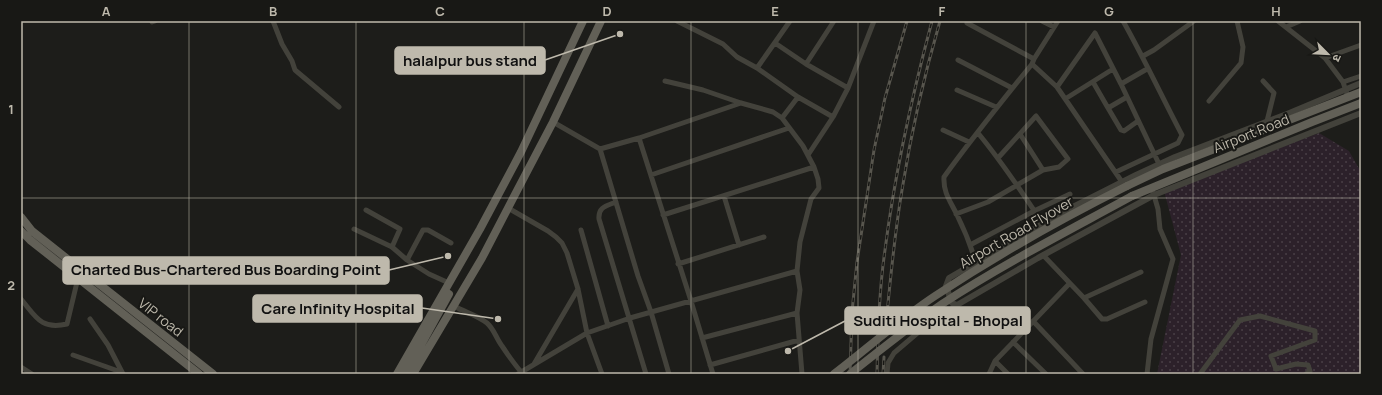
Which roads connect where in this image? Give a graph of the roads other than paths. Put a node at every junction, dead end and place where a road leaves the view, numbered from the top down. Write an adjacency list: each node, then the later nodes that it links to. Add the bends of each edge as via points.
1 (273, 21): 47 (street, via 295,70)
2 (583, 21): 80 (main road, via 532,131)
3 (601, 21): 55 (main road)
4 (679, 21): 25 (street, via 723,44 737,57)
5 (790, 21): 18 (street)
6 (834, 21): 24 (street)
7 (874, 21): 36 (street)
8 (1042, 21): 16 (street)
9 (1058, 21): 16 (street)
10 (1194, 21): 20 (street)
11 (1237, 21): 44 (street, via 1243,47 1241,63)
12 (1278, 21): 17 (street)
13 (1300, 21): 17 (street)
14 (1125, 22): 20 (street)
15 (967, 23): 23 (street)
16 (1054, 27): 23 (street)
17 (1286, 27): 21 (street)
18 (775, 43): 24 (street); 25 (street)
19 (1361, 45): 21 (street)
20 (1143, 56): 27 (street)
21 (1325, 58): 32 (street)
22 (958, 60): 37 (street)
23 (1033, 61): 35 (street); 37 (street)
24 (806, 64): 36 (street)
25 (758, 68): 41 (street)
26 (1113, 69): 31 (street); 33 (street); 35 (street, via 1094,33)
27 (1147, 69): 33 (street); 64 (street, via 1182,136 1178,143)
28 (1361, 76): 32 (street)
29 (665, 81): 46 (street, via 703,90)
30 (1263, 81): 54 (street, via 1274,93)
31 (1093, 82): 43 (street); 49 (street)
32 (1343, 82): 40 (street)
33 (1121, 84): 42 (street)
34 (1361, 84): 40 (street)
35 (1057, 87): 43 (street)
36 (848, 88): 51 (street)
37 (1012, 88): 48 (street)
38 (957, 90): 48 (street)
39 (1361, 92): 40 (main road)
40 (1347, 93): 54 (street); 61 (main road, Airport Road Flyover)
41 (798, 97): 51 (street); 52 (street)
42 (1127, 97): 49 (street); 53 (street)
43 (1065, 99): 70 (street)
44 (1208, 101)
45 (1361, 103): 74 (main road, Airport Road)
46 (741, 104): 52 (street, via 773,112); 60 (street)
47 (339, 107)
48 (996, 107): 58 (street)
49 (1108, 108): 53 (street, via 1121,130 1124,131)
50 (1361, 113): 74 (street)
51 (833, 117): 65 (street)
52 (782, 118): 56 (street)
53 (1138, 121): 64 (street)
54 (1267, 121): 61 (street)
55 (553, 122): 63 (street); 78 (main road)
56 (790, 128): 65 (street); 71 (street)
57 (943, 130): 62 (street)
58 (978, 133): 62 (street); 66 (street)
59 (1020, 134): 66 (street); 69 (street); 69 (street, via 1036,116 1068,160 1059,167)
60 (639, 138): 63 (street); 71 (street)
61 (1228, 140): 67 (street); 72 (main road, Airport Road Flyover)
62 (969, 142): 82 (street, via 944,177 947,198)
63 (600, 149): 77 (street)
64 (1154, 153): 67 (street); 70 (street)
65 (808, 155): 68 (street)
66 (998, 158): 73 (street)
67 (1159, 164): 72 (street)
68 (814, 167): 76 (street); 98 (street, via 820,188 811,199 800,242)
69 (1043, 170): 73 (street)
70 (1116, 172): 72 (street)
71 (651, 175): 84 (street)
72 (1125, 184): 85 (street, via 1063,212); 139 (main road, Airport Road Flyover, bridge, via 934,296)
73 (1018, 185): 81 (street); 82 (street, via 988,202)
74 (1153, 191): 94 (street); 140 (main road, Airport Road Flyover, bridge, via 1132,196 1042,244 954,297); 146 (street, via 1160,229 1173,259 1151,339)
75 (1070, 194): 81 (street)
76 (724, 196): 84 (street); 91 (street)
77 (616, 202): 110 (street); 112 (street, via 601,209 599,219)
78 (508, 208): 103 (street, via 562,243); 109 (main road)
79 (366, 210): 93 (street, via 400,229)
80 (490, 211): 101 (main road); 132 (main road, via 483,231)
81 (1034, 211): 85 (street); 92 (street)
82 (956, 214): 92 (street)
83 (21, 216): 130 (main road, VIP road, via 32,231)
84 (663, 216): 97 (street)
85 (1043, 224): 96 (street)
86 (354, 229): 93 (street)
87 (21, 230): 100 (main road, VIP road)
88 (581, 230): 115 (street)
89 (764, 237): 91 (street)
90 (450, 243): 95 (street, via 428,230 423,230)
91 (739, 244): 97 (street)
92 (970, 245): 96 (street)
93 (392, 247): 95 (street)
94 (1043, 256): 102 (street); 108 (street)
95 (407, 260): 101 (street)
96 (976, 263): 108 (street, via 947,281 946,286 952,303)
97 (678, 264): 106 (street)
98 (797, 271): 106 (street); 111 (street, via 800,290)
99 (1141, 272): 104 (street)
100 (78, 278): 105 (street, via 66,324 57,326 41,323); 129 (main road, VIP road)
101 (449, 283): 131 (main road)
102 (1070, 284): 104 (street); 114 (street)
103 (578, 289): 116 (street); 122 (street)
104 (1084, 298): 107 (street, via 1105,320)
105 (21, 299)
106 (691, 301): 110 (street); 117 (street)
107 (1145, 302)
108 (957, 305): 141 (street, via 928,324 894,353 888,363)
109 (454, 306): 127 (street, via 481,318 491,327); 133 (main road)
110 (651, 312): 112 (street); 136 (street)
111 (797, 313): 117 (street); 118 (street)
112 (630, 318): 115 (street); 135 (street)
113 (90, 319): 126 (street, via 108,345)
114 (1033, 321): 119 (street); 145 (street)
115 (608, 326): 116 (street)
116 (588, 333): 122 (street); 134 (street)
117 (702, 338): 123 (street)
118 (799, 340): 123 (street); 138 (street)
119 (1013, 342): 121 (street); 144 (street)
120 (73, 355): 126 (street)
121 (995, 362): 142 (street); 143 (street)
122 (534, 364): 127 (street)
123 (710, 365): 137 (street)
124 (21, 367): 128 (street)
125 (21, 373): 128 (street)
126 (122, 373)
127 (521, 373)
128 (32, 374)
129 (199, 374)
130 (213, 374)
131 (397, 374)
132 (405, 374)
133 (413, 374)
134 (602, 374)
135 (646, 374)
136 (669, 374)
137 (713, 374)
138 (802, 374)
139 (834, 374)
140 (850, 374)
141 (887, 374)
142 (989, 374)
143 (1008, 374)
144 (1046, 374)
145 (1083, 374)
146 (1147, 374)
147 (1200, 374): 148 (street, via 1240,320 1260,316 1315,331 1315,340 1270,356 1276,369 1296,364 1308,365 1310,371)
148 (1306, 374)

